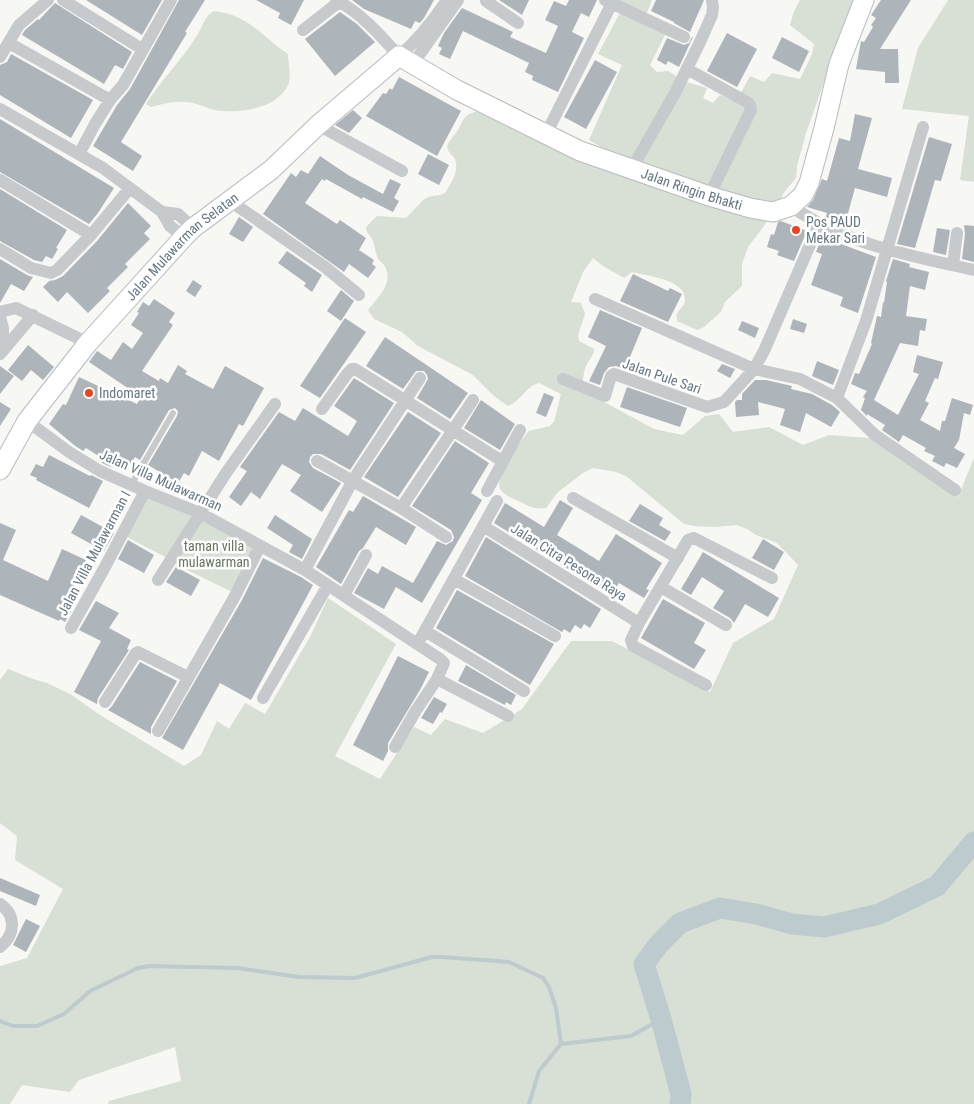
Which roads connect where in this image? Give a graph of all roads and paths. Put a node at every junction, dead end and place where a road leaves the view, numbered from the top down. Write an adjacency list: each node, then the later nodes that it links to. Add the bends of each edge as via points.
1 (48, 0): 14 (street, via 20,25)
2 (63, 0): 15 (street)
3 (171, 0): 15 (street)
4 (447, 0): 17 (street, via 411,45)
5 (458, 0): 17 (street)
6 (485, 0): 11 (street)
7 (712, 0): 18 (street, via 712,15)
8 (864, 0): 31 (street, via 839,64 809,183 803,195)
9 (337, 1): 12 (street); 17 (street, via 370,24)
10 (608, 2): 13 (street); 23 (street)
11 (518, 23)
12 (302, 30)
13 (684, 37)
14 (9, 42): 16 (street); 19 (street)
15 (142, 48): 19 (street, via 123,85)
16 (0, 58)
17 (406, 60): 21 (street, Jalan Mulawarman Selatan); 23 (street, Jalan Ringin Bhakti, via 451,87)
18 (687, 69): 25 (street); 29 (street, via 747,102 751,110)
19 (110, 100): 24 (street)
20 (0, 109): 24 (street)
21 (318, 125): 26 (street); 30 (street, Jalan Mulawarman Selatan, via 271,170)
22 (923, 127): 37 (street)
23 (546, 134): 25 (street, Jalan Ringin Bhakti)
24 (79, 154): 28 (street)
25 (631, 170): 29 (street, Jalan Ringin Bhakti)
26 (402, 171)
27 (0, 180): 35 (street)
28 (130, 188): 33 (street, via 162,212 170,226); 35 (street)
29 (709, 196): 31 (street, Jalan Ringin Bhakti, via 761,210 781,210)
30 (230, 201): 33 (street, Jalan Mulawarman Selatan); 40 (street, via 325,267)
31 (791, 206): 32 (street)
32 (818, 224): 37 (street); 47 (street, Jalan Pule Sari)
33 (189, 233): 45 (street, Jalan Mulawarman Selatan)
34 (958, 234): 38 (street)
35 (91, 235): 36 (street, via 51,273 31,268)
36 (0, 249)
37 (886, 249): 38 (street); 50 (street, via 866,321)
38 (953, 265): 39 (street)
39 (974, 270)
40 (359, 295)
41 (595, 299): 47 (street)
42 (0, 312): 43 (street, via 16,308)
43 (33, 315): 45 (street); 46 (street)
44 (0, 317): 46 (street, via 4,328)
45 (88, 343): 56 (street, Jalan Mulawarman Selatan)
46 (1, 352)
47 (754, 369): 49 (street, Jalan Pule Sari, via 724,402 707,408 614,374 605,396); 50 (street, via 800,379)
48 (420, 378): 51 (street)
49 (563, 379)
50 (837, 398): 65 (street, via 875,435)
51 (405, 400): 54 (street, via 352,369); 57 (street); 62 (street)
52 (473, 400): 57 (street)
53 (275, 404): 70 (street)
54 (322, 409)
55 (173, 413): 63 (lane)
56 (27, 422): 61 (street, Jalan Mulawarman Selatan); 63 (street, Jalan Villa Mulawarman, via 68,452)
57 (452, 430): 60 (street); 69 (street)
58 (520, 430): 60 (street)
59 (317, 461): 62 (street)
60 (502, 461): 64 (street)
61 (0, 470)
62 (353, 480): 69 (street); 76 (street)
63 (130, 485): 66 (street, Jalan Villa Mulawarman)
64 (487, 490)
65 (955, 490)
66 (144, 492): 70 (street, Jalan Villa Mulawarman); 85 (street, Jalan Villa Mulawarman I)
67 (573, 498): 75 (street)
68 (497, 501): 71 (street)
69 (400, 508): 72 (street)
70 (200, 513): 73 (street, Jalan Villa Mulawarman); 79 (street)
71 (483, 526): 78 (street); 83 (street, Jalan Citra Pesona Raya)
72 (446, 537)
73 (260, 546): 76 (street, Jalan Villa Mulawarman); 89 (street)
74 (366, 555): 82 (street)
75 (678, 558): 77 (street, via 688,540 694,538); 81 (street)
76 (305, 570): 80 (street, Jalan Villa Mulawarman)
77 (772, 578)
78 (454, 579): 86 (street); 87 (street)
79 (158, 580)
80 (328, 585): 82 (street, Jalan Villa Mulawarman); 93 (street)
81 (661, 587): 83 (street); 84 (street)
82 (344, 594): 88 (street, Jalan Villa Mulawarman)
83 (639, 623): 91 (street, via 631,640 633,646)
84 (726, 624)
85 (71, 628)
86 (425, 631): 88 (street); 92 (street)
87 (555, 636)
88 (418, 643): 90 (street, Jalan Villa Mulawarman, via 444,663)
89 (188, 677): 94 (street, via 138,652); 96 (street)
90 (437, 679): 95 (street); 97 (street)
91 (706, 685)
92 (524, 691)
93 (263, 698)
94 (105, 702)
95 (508, 716)
96 (158, 731)
97 (394, 747)
98 (0, 904): 99 (street, via 9,911 12,921 8,940)
99 (0, 947)

